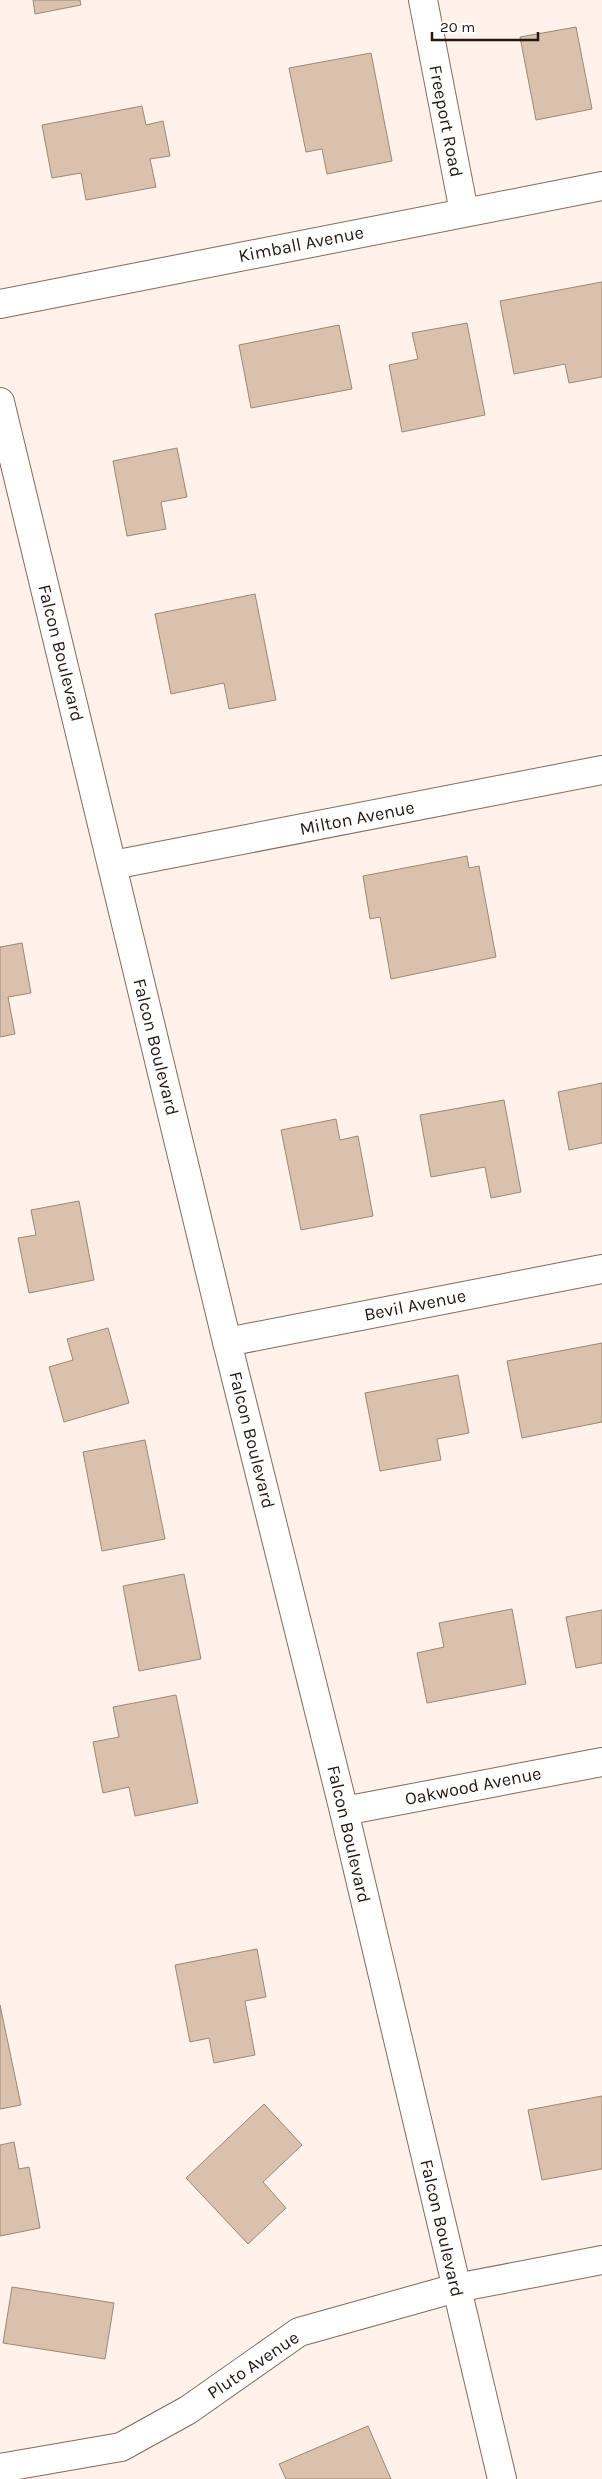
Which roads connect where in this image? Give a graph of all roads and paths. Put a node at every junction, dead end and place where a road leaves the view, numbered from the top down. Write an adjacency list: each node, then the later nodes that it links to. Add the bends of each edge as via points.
1 (423, 0): 3 (street, Freeport Road)
2 (602, 186): 3 (street, Kimball Avenue)
3 (464, 212): 4 (street, Kimball Avenue)
4 (0, 304)
5 (0, 402): 7 (street, Falcon Boulevard)
6 (602, 770): 7 (street, Milton Avenue)
7 (113, 866): 9 (street, Falcon Boulevard)
8 (602, 1269): 9 (street, Bevil Avenue)
9 (227, 1342): 11 (street, Falcon Boulevard)
10 (602, 1762): 11 (street, Oakwood Avenue)
11 (344, 1811): 13 (street, Falcon Boulevard)
12 (602, 2260): 13 (street, Pluto Avenue)
13 (456, 2288): 14 (street, Pluto Avenue, via 299,2332 188,2410 122,2447); 15 (street, Falcon Boulevard)
14 (0, 2468)
15 (502, 2479)

